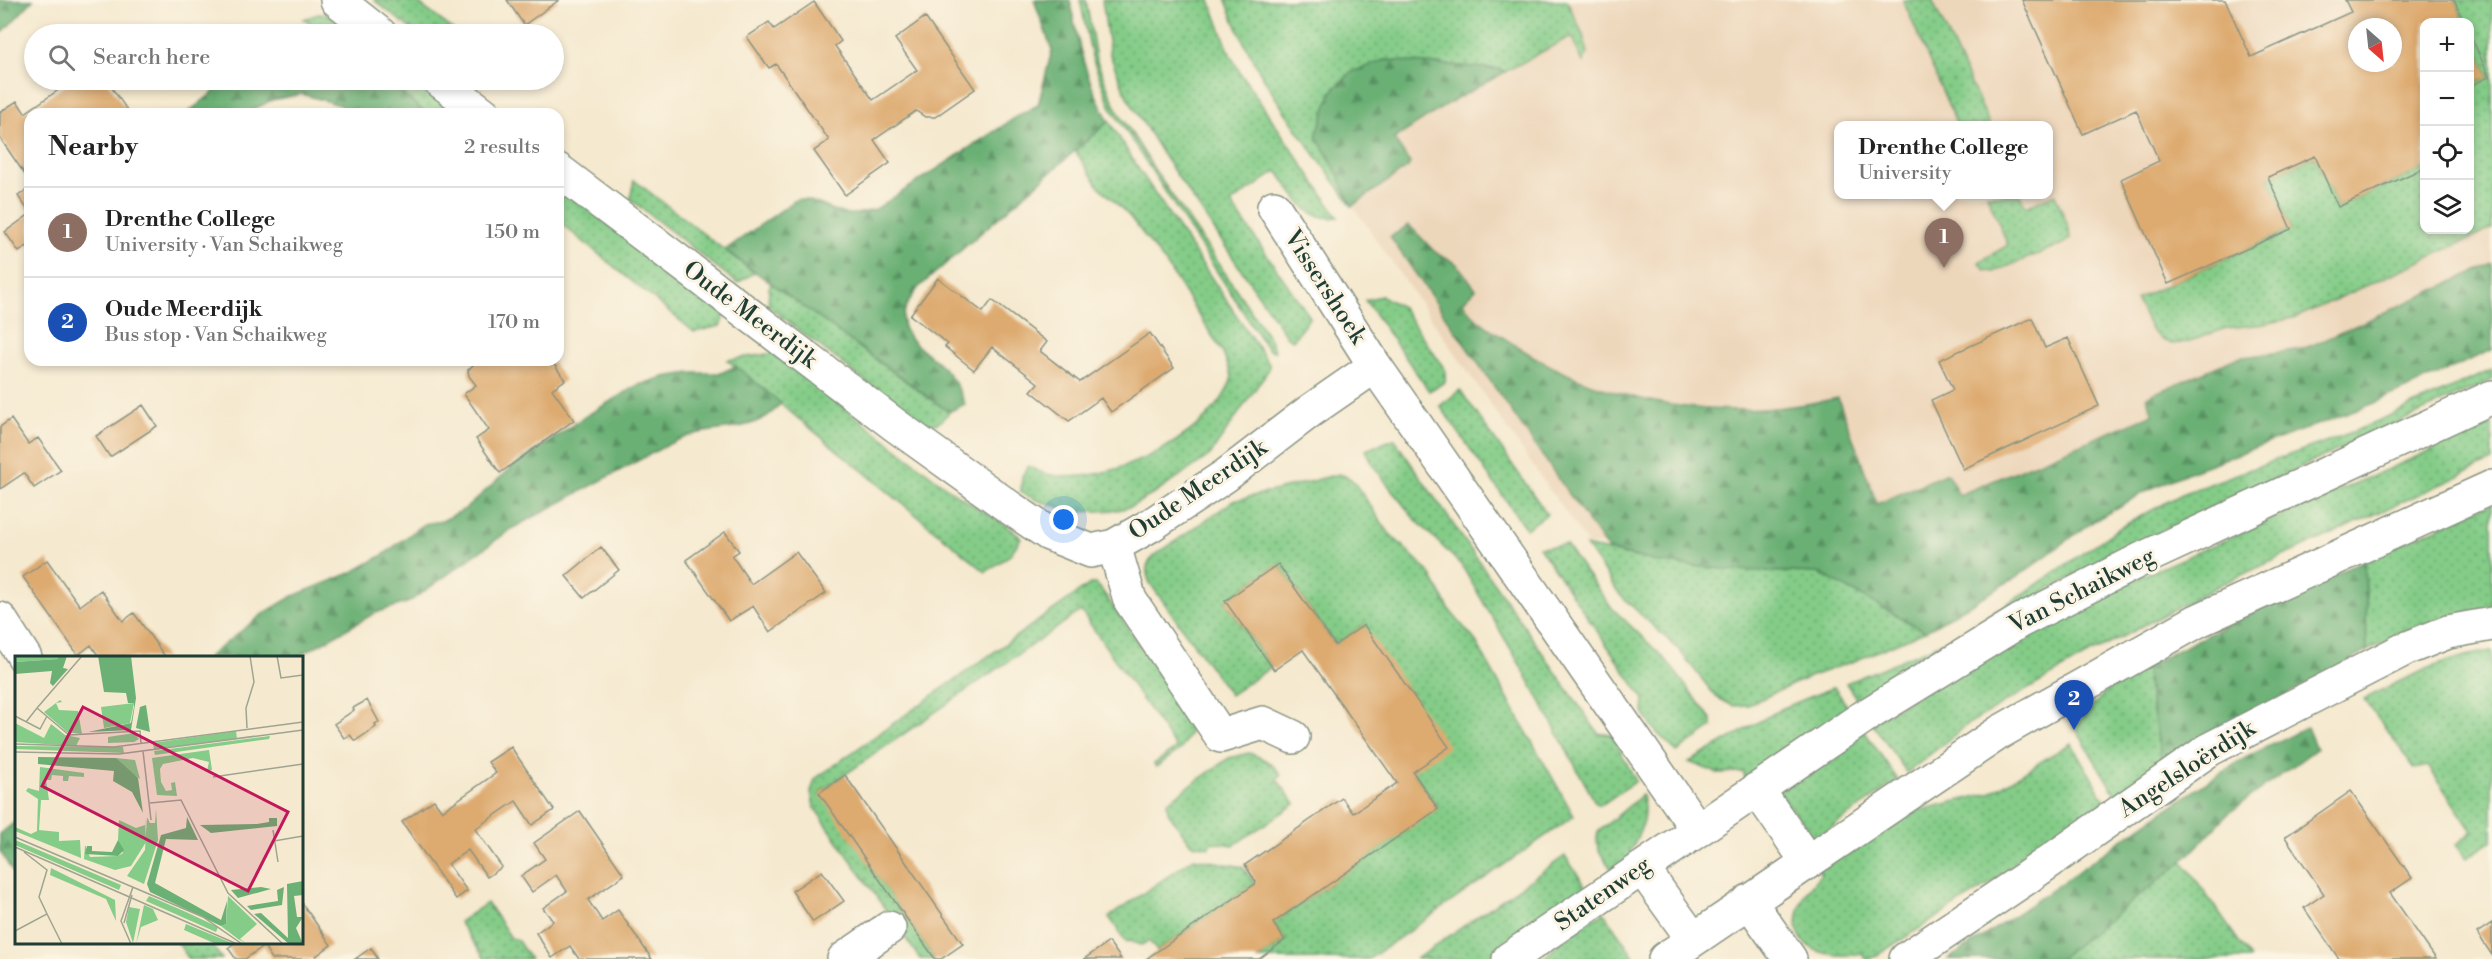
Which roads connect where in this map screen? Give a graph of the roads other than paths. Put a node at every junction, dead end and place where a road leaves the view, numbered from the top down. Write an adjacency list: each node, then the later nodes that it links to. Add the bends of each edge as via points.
1 (337, 0): 2 (street)
2 (367, 24)
3 (452, 90): 4 (street)
4 (476, 108)
5 (564, 175): 10 (street, Oude Meerdijk, via 895,425 1017,512 1050,534 1091,551)
6 (1274, 207): 7 (street, Vissershoek)
7 (1376, 366): 10 (street, Oude Meerdijk, via 1225,476); 16 (street)
8 (2492, 397): 15 (street, Van Schaikweg, via 2142,559 2020,621 1912,686)
9 (2492, 487): 17 (street, via 2197,621 2000,732)
10 (1113, 546): 14 (street, via 1130,600 1221,736 1263,723)
11 (0, 619): 13 (street)
12 (2492, 624): 26 (street, Angelsloërdijk, via 2448,632 2405,649 2210,749)
13 (24, 656)
14 (1293, 737)
15 (1757, 789): 16 (street, Van Schaikweg); 17 (street)
16 (1697, 829): 18 (street, Statenweg)
17 (1807, 861): 19 (street)
18 (1642, 867): 21 (street); 23 (street, Statenweg)
19 (1749, 901): 21 (street); 25 (street)
20 (889, 928): 22 (street)
21 (1694, 939): 24 (street)
22 (844, 959)
23 (1509, 959)
24 (1665, 959)
25 (1790, 959)
26 (1906, 959)

